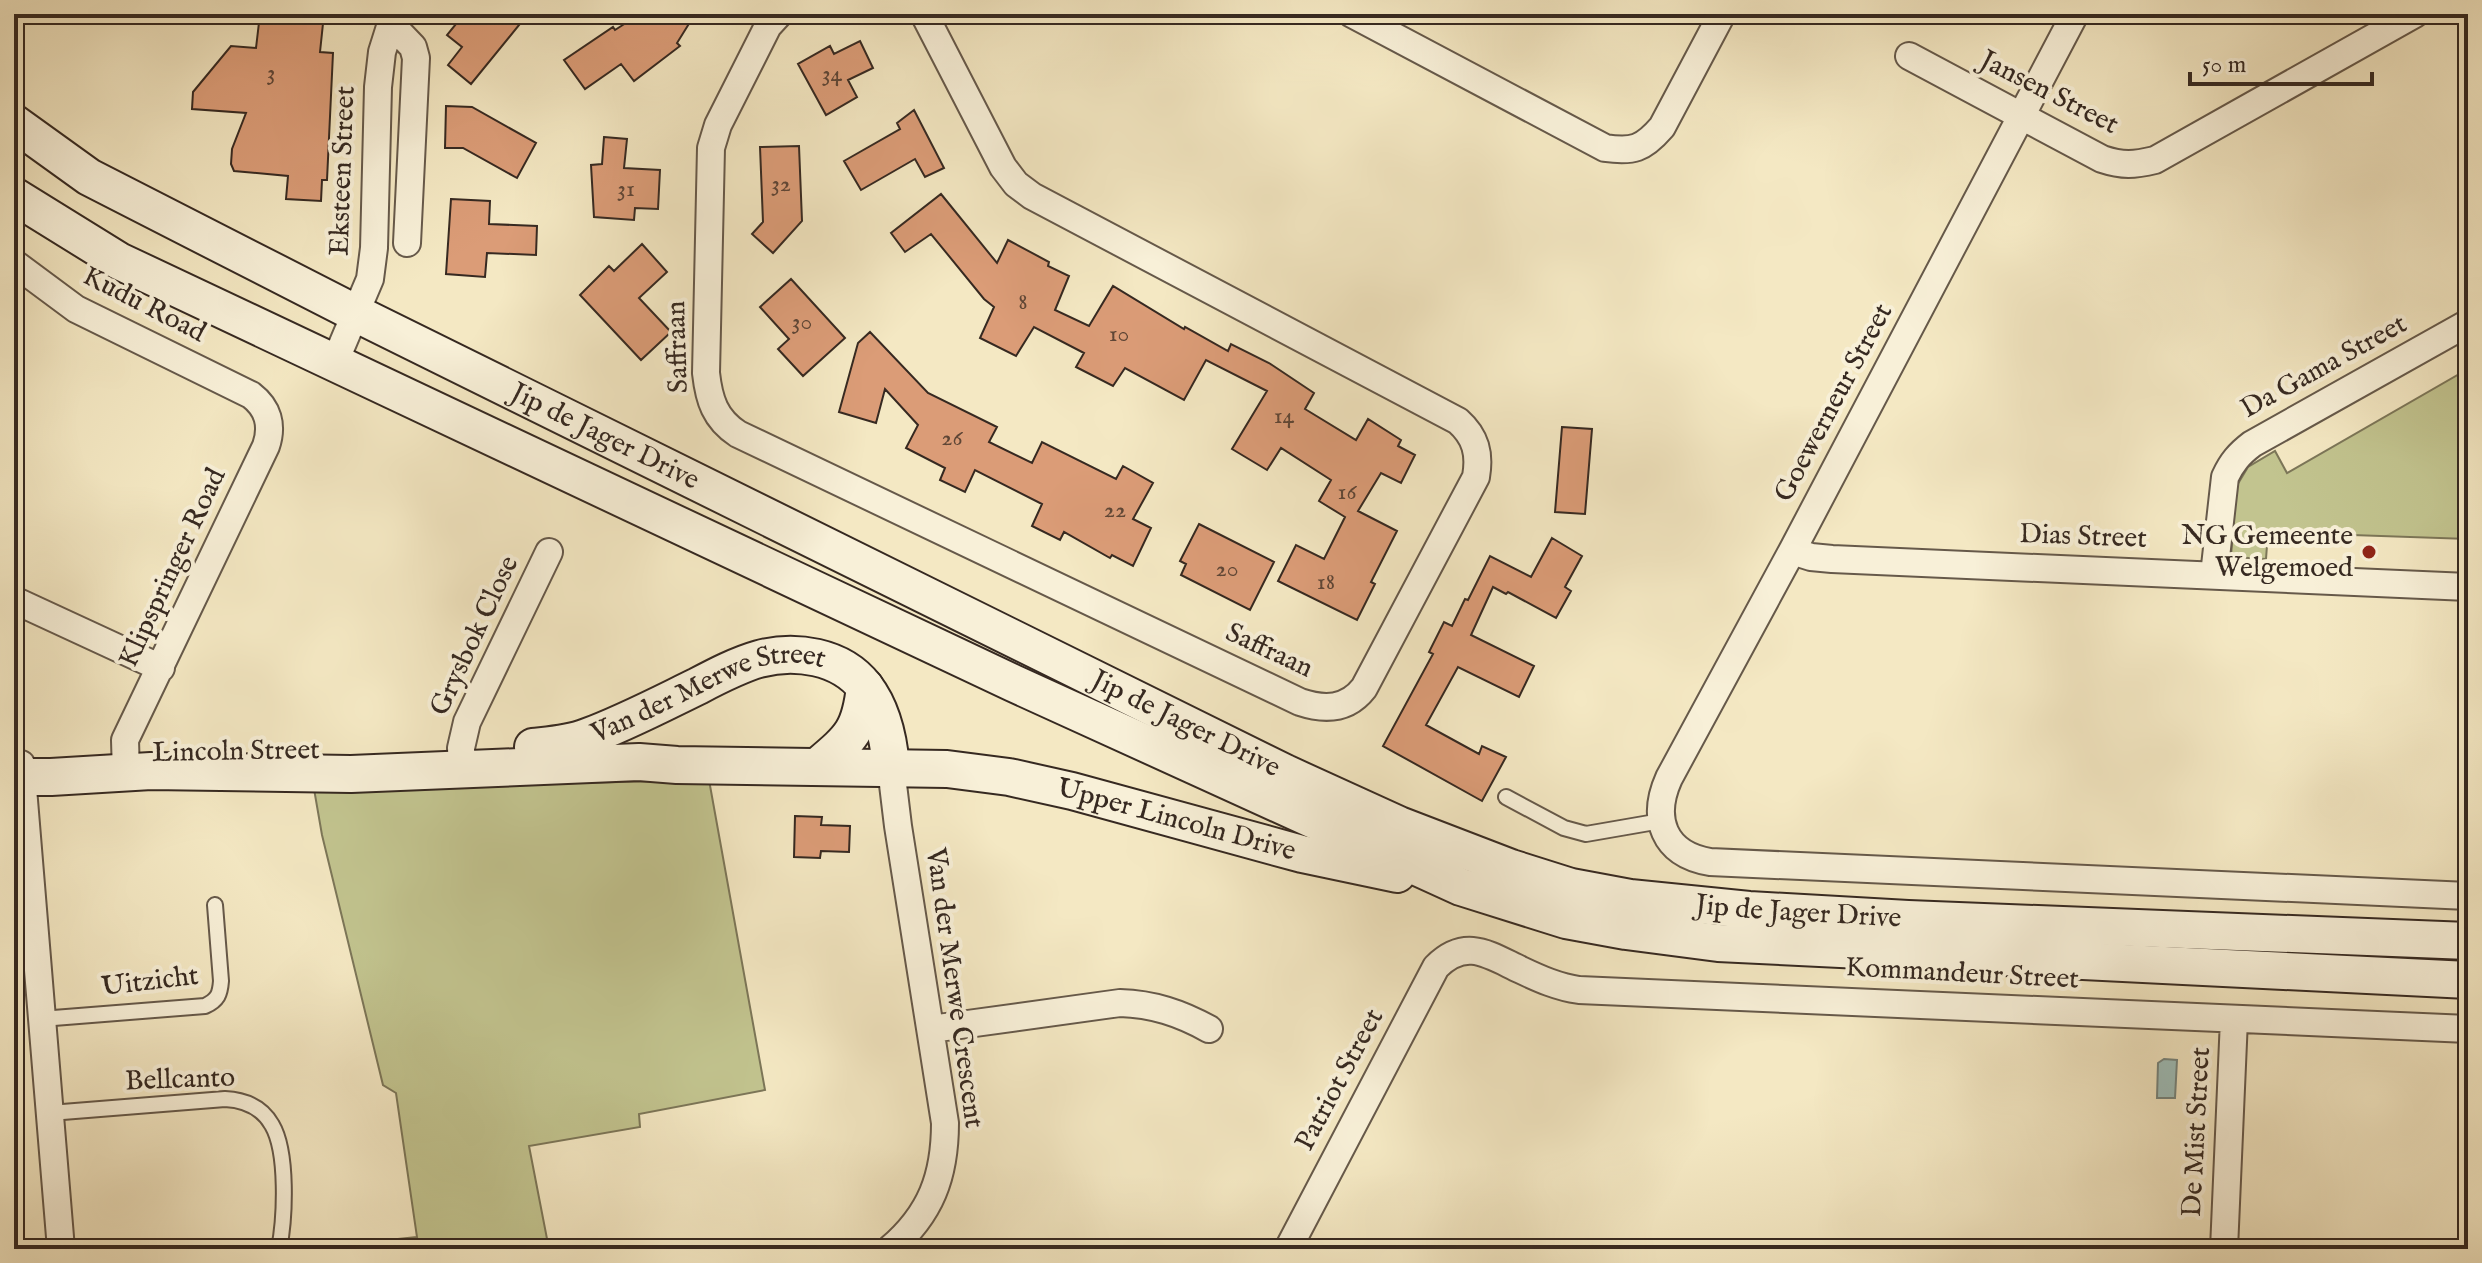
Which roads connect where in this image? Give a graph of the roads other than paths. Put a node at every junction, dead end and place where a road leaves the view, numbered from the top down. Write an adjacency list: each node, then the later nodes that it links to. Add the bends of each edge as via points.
1 (779, 14): 2 (street, Saffraan, via 768,26 711,148 706,373 719,418 738,434 1300,702 1333,707 1357,697 1476,477 1473,439 1458,421 1024,190 1003,167)
2 (924, 14)
3 (1352, 14): 4 (street, via 1605,148 1622,150 1639,148 1662,127)
4 (1722, 14)
5 (2075, 14): 9 (street, Goewerneur Street)
6 (2415, 14): 9 (street, Jansen Street, via 2140,164 2102,159)
7 (392, 19): 12 (street, Eksteen Street, via 416,58); 14 (street, Eksteen Street, via 378,87 374,248)
8 (1909, 56): 9 (street, Jansen Street)
9 (2021, 115): 18 (street, Goewerneur Street)
10 (14, 123): 14 (main road, Jip de Jager Drive, via 89,177)
11 (14, 196): 16 (main road, Jip de Jager Drive, via 119,261)
12 (407, 243)
13 (14, 263): 17 (street, Kudu Road, via 76,309)
14 (357, 314): 16 (street, Eksteen Street); 35 (main road, Jip de Jager Drive, via 1285,773 1399,825 1571,887 1749,910)
15 (2468, 323): 20 (street, Da Gama Street, via 2239,454 2225,477)
16 (334, 364): 32 (main road, Jip de Jager Drive)
17 (251, 395): 23 (street, Klipspringer Road, via 266,412 269,437)
18 (1792, 551): 20 (street, Dias Street, via 1832,559); 31 (street, Goewerneur Street, via 1669,778 1661,799)
19 (549, 552): 25 (street, Grysbok Close, via 467,722)
20 (2214, 575): 21 (street, Dias Street)
21 (2468, 587)
22 (14, 600): 23 (street)
23 (161, 668): 26 (street, Klipspringer Road, via 125,740)
24 (865, 687): 25 (main road, Van der Merwe Street, via 820,659 773,656 730,670 584,739); 27 (main road, via 855,731); 28 (main road, Van der Merwe Street, via 889,746)
25 (462, 759): 26 (main road, Lincoln Street, via 351,774); 27 (main road, Upper Lincoln Drive)
26 (126, 763): 29 (main road, Lincoln Street, via 50,754)
27 (818, 766): 28 (main road, Upper Lincoln Drive)
28 (891, 768): 32 (main road, Upper Lincoln Drive, via 1009,777 1302,854); 40 (street, Van der Merwe Crescent)
29 (18, 771): 38 (street)
30 (1506, 797): 31 (lane, via 1586,834)
31 (1661, 823): 33 (street, via 1675,846 1710,862)
32 (1461, 887): 37 (main road, Jip de Jager Drive, via 1566,920 1718,943)
33 (2468, 896)
34 (215, 905): 38 (lane, Uitzicht, via 221,981 215,1001)
35 (2468, 941)
36 (1461, 951): 39 (street, Kommandeur Street, via 1493,955 1546,982 1579,990); 47 (street, Patriot Street, via 1436,967)
37 (2468, 980)
38 (41, 1019): 43 (street)
39 (2234, 1019): 42 (street, Kommandeur Street); 48 (street, De Mist Street)
40 (931, 1029): 41 (street, via 1120,1003 1155,1006); 46 (street, Van der Merwe Crescent, via 945,1123 943,1164 919,1219)
41 (1209, 1029)
42 (2468, 1029)
43 (50, 1113): 44 (street); 45 (lane, Bellcanto, via 225,1099 258,1109 278,1137 284,1196)
44 (61, 1249)
45 (279, 1249)
46 (890, 1249)
47 (1288, 1249)
48 (2224, 1249)

